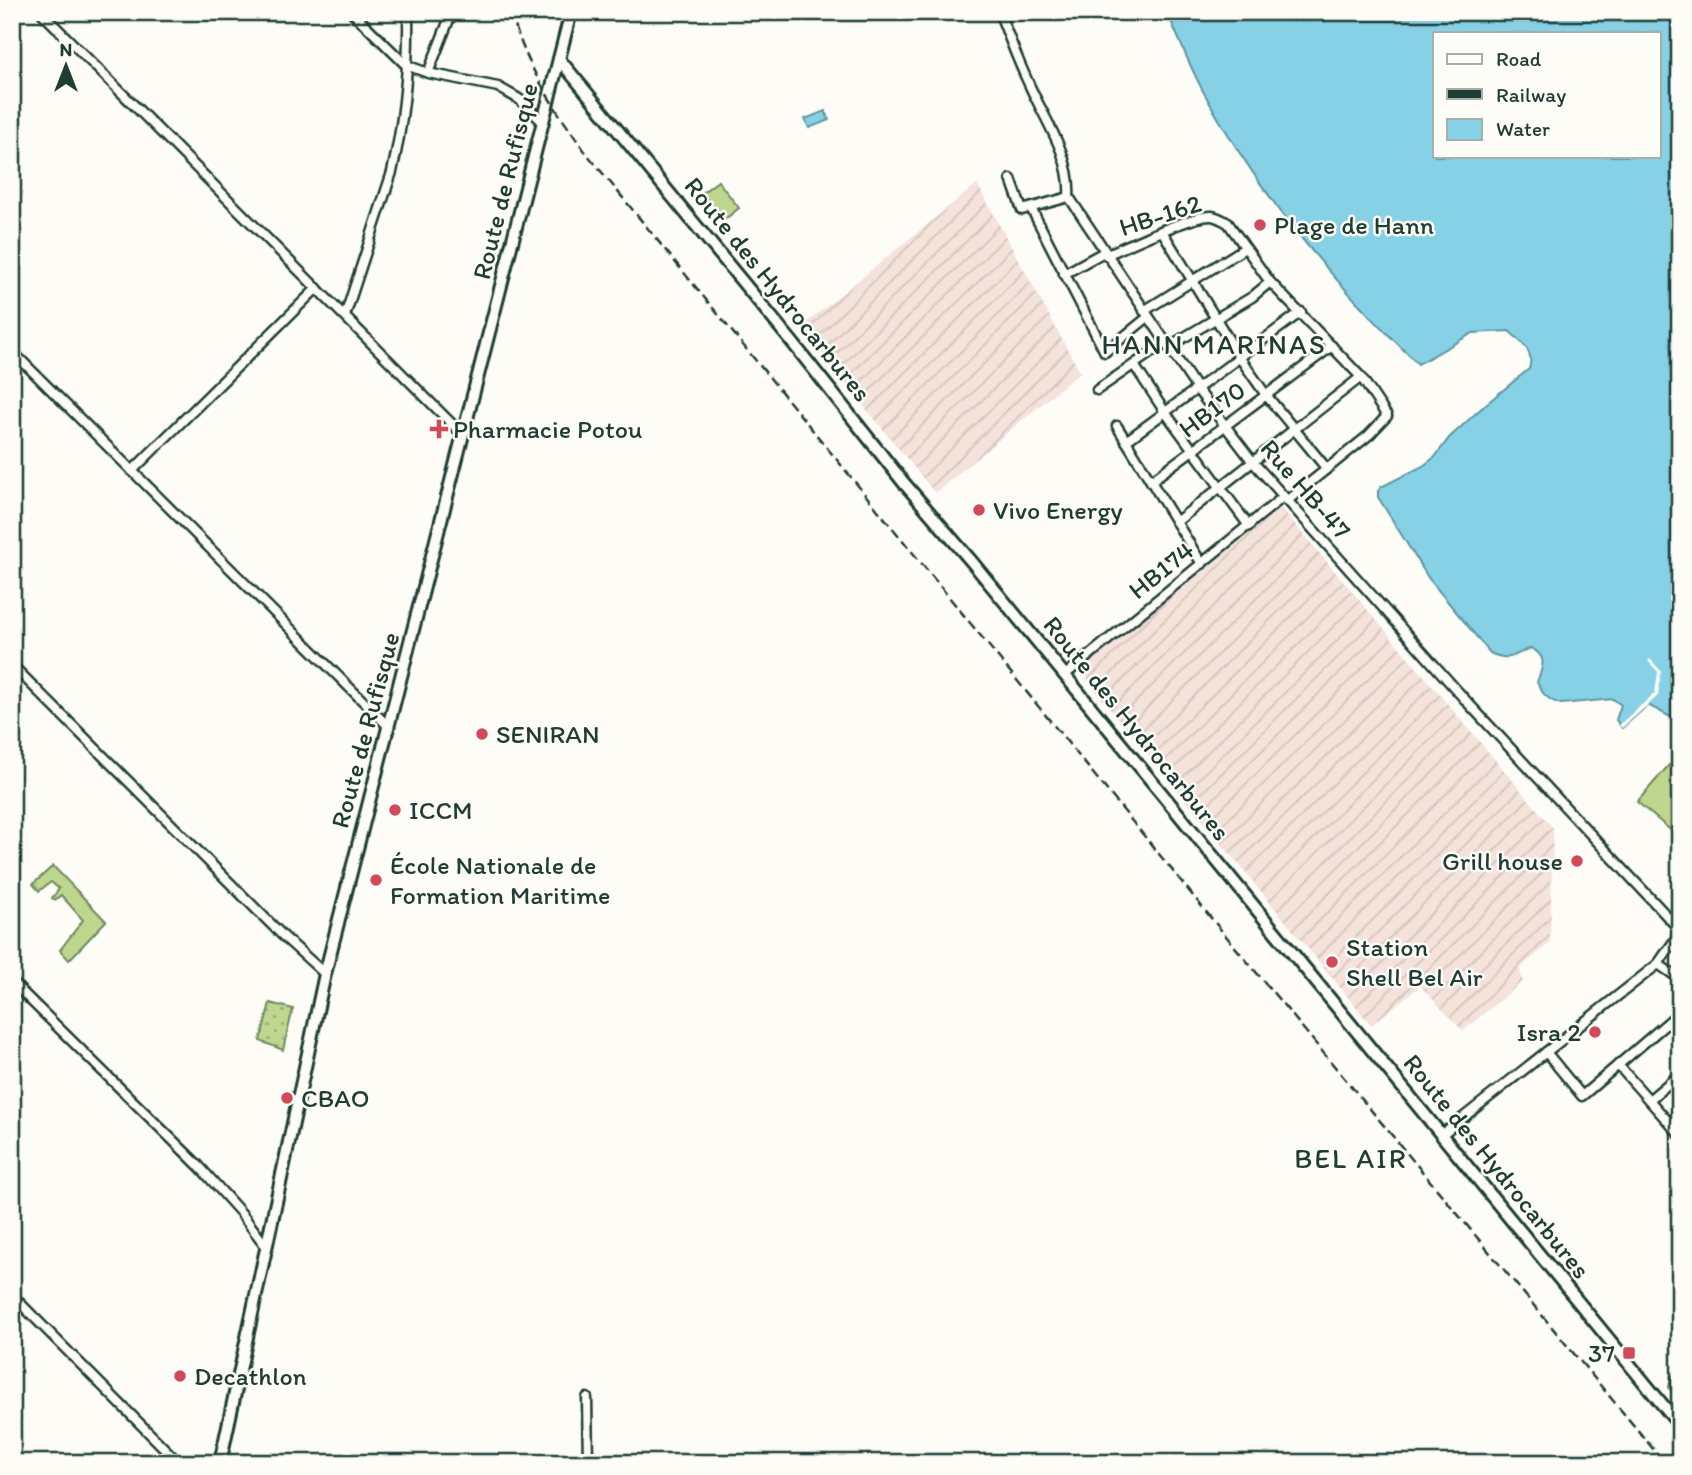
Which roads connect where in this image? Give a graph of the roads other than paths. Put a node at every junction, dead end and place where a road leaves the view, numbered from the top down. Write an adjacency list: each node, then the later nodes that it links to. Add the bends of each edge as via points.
1 (41, 12): 20 (street)
2 (352, 12): 8 (street)
3 (408, 12): 8 (street)
4 (452, 12): 9 (street)
5 (571, 12): 7 (street, Route de Rufisque)
6 (999, 12): 12 (street, Rue HB-47, via 1068,165)
7 (559, 59): 10 (street, Route de Rufisque); 52 (street, Route des Hydrocarbures)
8 (406, 65): 9 (street); 23 (street, via 393,172)
9 (428, 73): 10 (street, via 498,87)
10 (543, 122): 39 (street, Route de Rufisque)
11 (1011, 179): 13 (street)
12 (1069, 197): 13 (street); 16 (street, Rue HB-47)
13 (1027, 209): 17 (street)
14 (1162, 231): 15 (street, HB-162, via 1214,216 1228,223); 16 (street, HB-162); 18 (street)
15 (1245, 248): 18 (street); 19 (street, HB-162)
16 (1105, 254): 17 (street, HB-162); 22 (street, Rue HB-47)
17 (1064, 274): 22 (street, via 1105,352)
18 (1192, 281): 22 (street); 24 (street)
19 (1270, 282): 21 (street, HB-162); 24 (street)
20 (317, 288): 23 (street); 44 (street)
21 (1301, 312): 26 (street, HB-162); 28 (street)
22 (1146, 314): 25 (street, Rue HB-47)
23 (345, 316): 39 (street)
24 (1215, 320): 25 (street); 28 (street)
25 (1167, 345): 29 (street); 32 (street, Rue HB-47)
26 (1332, 346): 30 (street, HB-162); 33 (street, HB170)
27 (12, 351): 44 (street)
28 (1240, 358): 32 (street); 33 (street)
29 (1134, 365): 31 (street); 34 (street)
30 (1361, 377): 35 (street, HB-162); 38 (street)
31 (1097, 390)
32 (1197, 390): 34 (street); 37 (street, Rue HB-47)
33 (1266, 395): 37 (street, HB170); 38 (street)
34 (1165, 412): 40 (street); 41 (street)
35 (1387, 416): 43 (street, HB174)
36 (1117, 426): 40 (street)
37 (1224, 427): 41 (street, HB170); 42 (street, Rue HB-47)
38 (1295, 429): 42 (street); 43 (street)
39 (463, 434): 53 (street, Route de Rufisque)
40 (1126, 441): 45 (street)
41 (1193, 450): 45 (street, HB170); 46 (street)
42 (1253, 462): 46 (street); 47 (street, Rue HB-47)
43 (1327, 469): 47 (street, HB174)
44 (132, 471): 53 (street)
45 (1151, 481): 48 (street)
46 (1221, 488): 48 (street); 49 (street)
47 (1285, 499): 49 (street, HB174); 54 (street, Rue HB-47)
48 (1176, 523): 50 (street)
49 (1248, 526): 50 (street, HB174)
50 (1202, 564): 52 (street, HB174)
51 (12, 665): 56 (street)
52 (1065, 675): 64 (street, Route des Hydrocarbures)
53 (389, 727): 56 (street, Route de Rufisque)
54 (1680, 931): 55 (street)
55 (1658, 964): 57 (street); 60 (street)
56 (325, 974): 66 (street, Route de Rufisque)
57 (1680, 979)
58 (12, 982): 66 (street, via 199,1166)
59 (1680, 1012): 61 (street)
60 (1546, 1052): 61 (street, via 1582,1096); 64 (street)
61 (1618, 1065): 63 (street)
62 (1680, 1074): 63 (street)
63 (1649, 1100): 65 (street)
64 (1441, 1135): 69 (street, Route des Hydrocarbures)
65 (1680, 1135)
66 (265, 1245): 71 (street, Route de Rufisque)
67 (12, 1295): 70 (street)
68 (587, 1398): 72 (street)
69 (1680, 1426)
70 (179, 1463)
71 (220, 1463)
72 (588, 1463)

